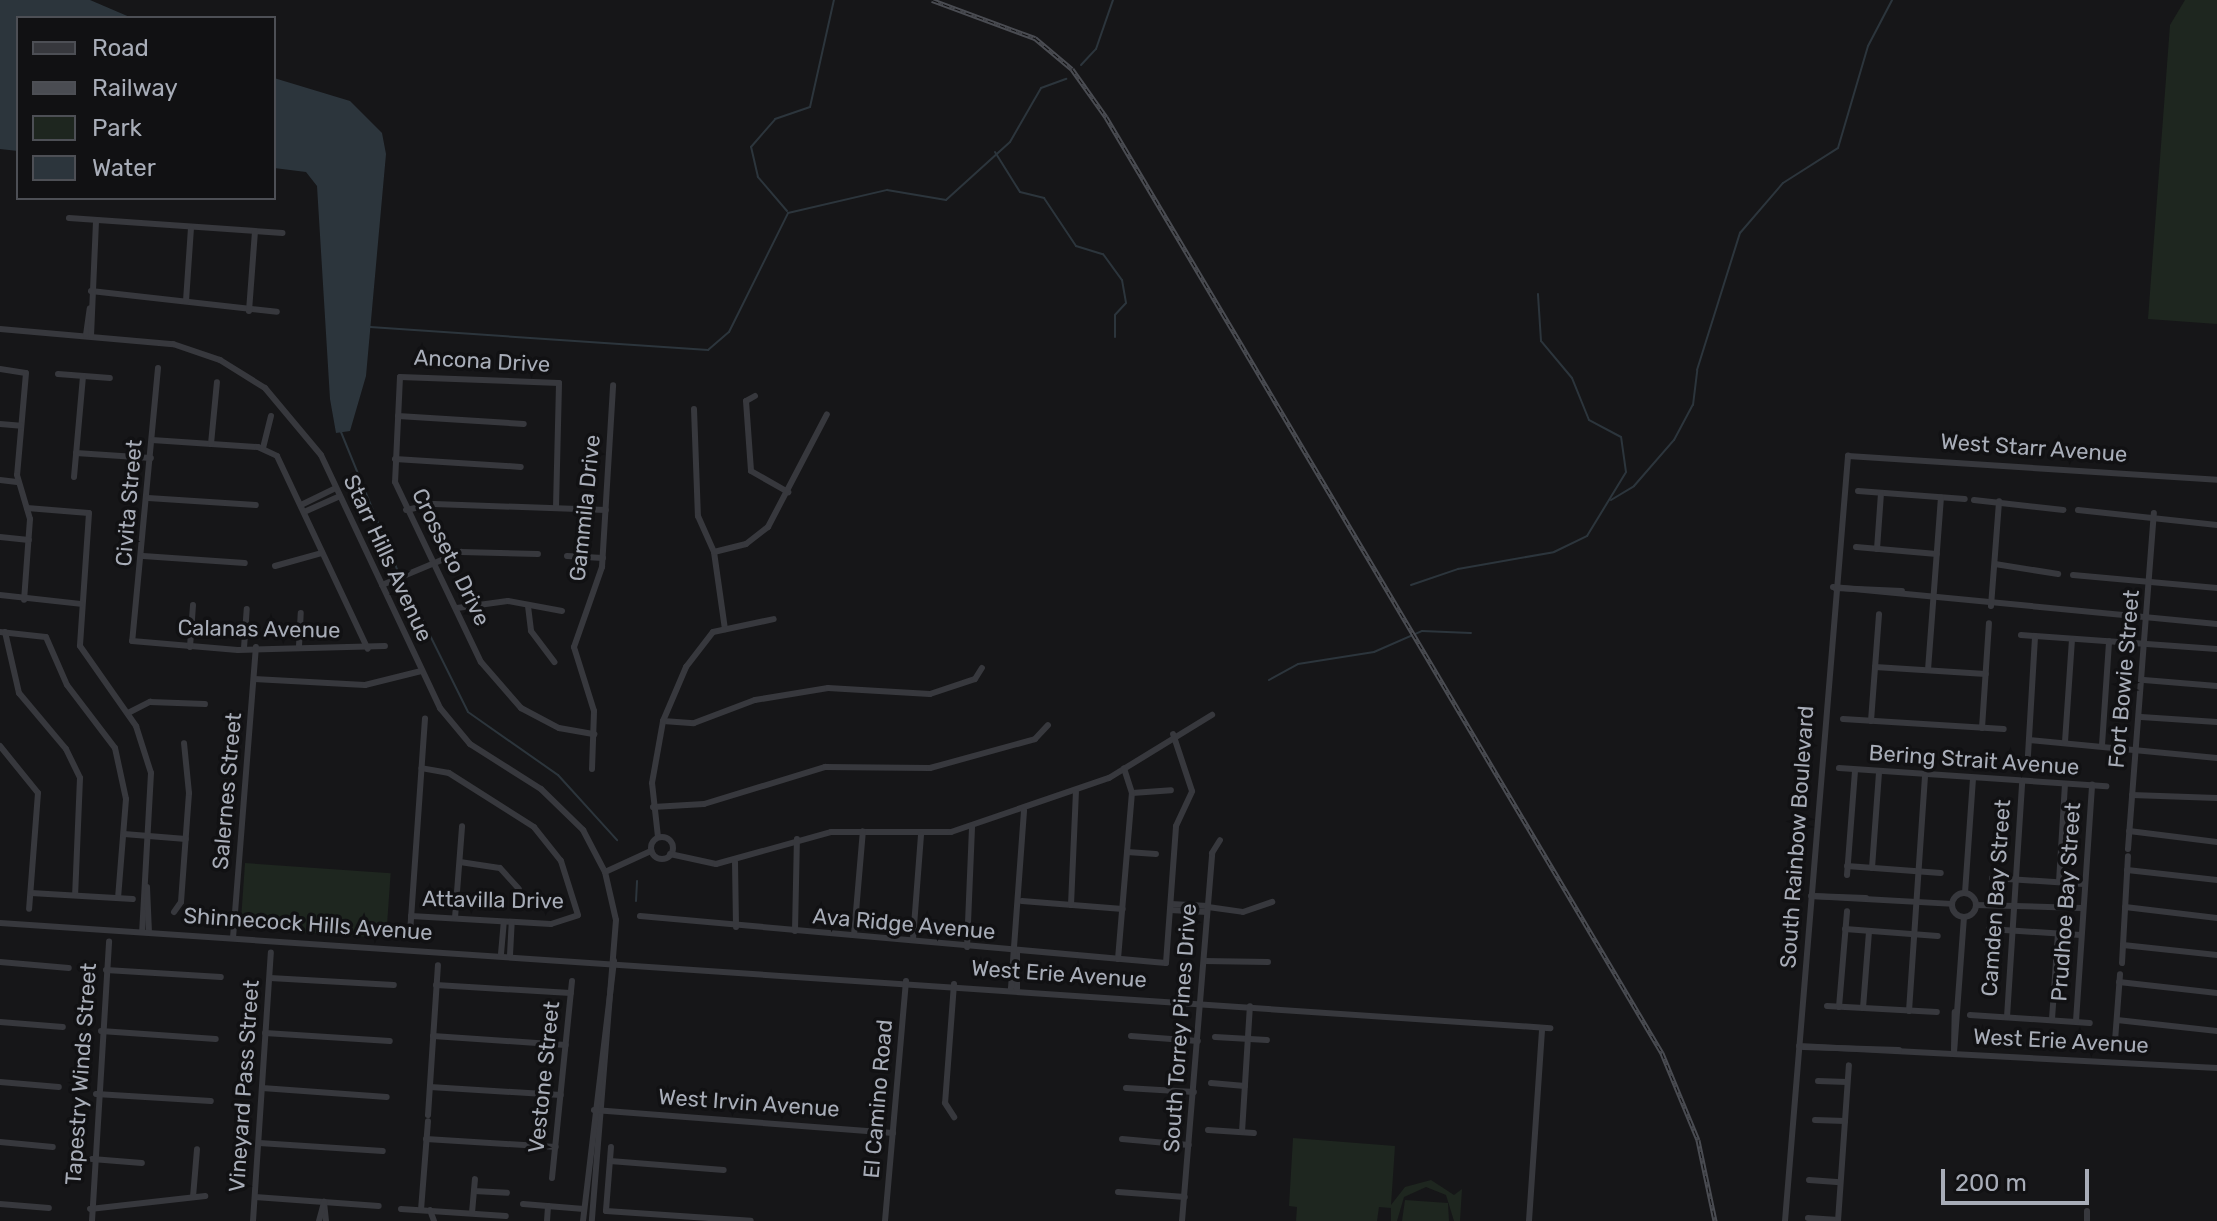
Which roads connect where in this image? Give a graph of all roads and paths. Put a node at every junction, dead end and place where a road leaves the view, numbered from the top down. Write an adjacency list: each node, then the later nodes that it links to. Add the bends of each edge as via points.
1 (69, 218): 2 (street)
2 (96, 220): 3 (street); 6 (street)
3 (191, 227): 4 (street); 7 (street)
4 (255, 231): 5 (street); 8 (street)
5 (282, 233)
6 (91, 291): 7 (street); 11 (street)
7 (186, 301): 8 (street)
8 (249, 311): 9 (street)
9 (277, 312)
10 (0, 329): 11 (street, Starr Hills Avenue)
11 (88, 335): 41 (street, Starr Hills Avenue, via 173,344 237,369 301,425)
12 (158, 368): 28 (street, Civita Street)
13 (0, 369): 27 (street, via 25,371)
14 (58, 374): 16 (street)
15 (402, 375): 24 (street, Crosseto Drive); 50 (street, Ancona Drive, via 561,385)
16 (83, 376): 17 (street); 31 (street)
17 (110, 378)
18 (217, 382): 29 (street)
19 (613, 385): 54 (street, Gammila Drive)
20 (755, 396): 42 (street, via 746,401 751,471)
21 (694, 409): 63 (street, via 698,516)
22 (827, 414): 42 (street)
23 (271, 416): 30 (street)
24 (398, 416): 26 (street); 34 (street, Crosseto Drive)
25 (0, 424): 27 (street)
26 (524, 424)
27 (21, 426): 39 (street)
28 (152, 440): 29 (street); 33 (street, Civita Street)
29 (211, 444): 30 (street)
30 (263, 448): 52 (street, via 277,456)
31 (76, 453): 33 (street); 36 (street)
32 (1848, 456): 38 (street, West Starr Avenue); 78 (street, South Rainbow Boulevard)
33 (151, 458): 45 (street, Civita Street)
34 (395, 459): 35 (street); 53 (street, Crosseto Drive)
35 (521, 467)
36 (74, 477)
37 (0, 480): 39 (street)
38 (2217, 480)
39 (17, 482): 51 (street)
40 (1858, 491): 43 (street)
41 (338, 492): 52 (street); 77 (street, Starr Hills Avenue)
42 (788, 492): 63 (street, via 761,535)
43 (1881, 493): 44 (street); 62 (street)
44 (1941, 497): 46 (street); 66 (street)
45 (148, 498): 49 (street); 67 (street, Civita Street)
46 (1965, 499)
47 (1974, 500): 48 (street)
48 (1999, 501): 55 (street); 72 (street)
49 (256, 505)
50 (556, 507): 53 (street, via 434,504); 54 (street)
51 (27, 508): 60 (street); 83 (street, via 87,511)
52 (302, 508): 64 (street)
53 (406, 510): 70 (street, Crosseto Drive)
54 (606, 510): 69 (street, Gammila Drive)
55 (2063, 510)
56 (2078, 510): 57 (street)
57 (2154, 513): 58 (street); 76 (street, Fort Bowie Street)
58 (2217, 525)
59 (0, 537): 60 (street)
60 (29, 540): 82 (street)
61 (1856, 547): 62 (street)
62 (1877, 549): 66 (street)
63 (714, 552): 96 (street)
64 (322, 553): 73 (street); 109 (street)
65 (538, 554): 70 (street, via 471,551)
66 (1937, 554): 80 (street)
67 (143, 556): 71 (street); 101 (street, Civita Street)
68 (567, 556): 69 (street)
69 (603, 558): 132 (street, Gammila Drive, via 574,647)
70 (436, 561): 77 (street); 87 (street, Crosseto Drive)
71 (245, 563)
72 (1995, 564): 74 (street); 86 (street)
73 (275, 566)
74 (2058, 574)
75 (2073, 575): 76 (street)
76 (2150, 577): 79 (street); 92 (street, Fort Bowie Street)
77 (382, 585): 115 (street, Starr Hills Avenue)
78 (1833, 587): 80 (street); 195 (street, South Rainbow Boulevard)
79 (2217, 588)
80 (1934, 594): 86 (street); 114 (street)
81 (0, 595): 82 (street)
82 (24, 600): 83 (street)
83 (81, 604): 121 (street, via 85,660)
84 (193, 605): 106 (street)
85 (528, 606): 87 (street, via 495,601); 89 (street); 111 (street, via 531,631)
86 (1991, 606): 92 (street)
87 (457, 608): 132 (street, Crosseto Drive, via 507,697 552,725)
88 (247, 609): 108 (street)
89 (562, 611)
90 (301, 613): 104 (street)
91 (1879, 614): 112 (street)
92 (2149, 618): 95 (street); 103 (street, Fort Bowie Street)
93 (774, 619): 96 (street)
94 (1989, 623): 116 (street)
95 (2217, 624)
96 (725, 629): 126 (street, via 701,644)
97 (2, 632): 165 (street, via 46,637 63,678 119,757); 194 (street, via 24,703 66,749 80,778)
98 (2021, 635): 99 (street)
99 (2035, 636): 100 (street); 134 (street)
100 (2072, 639): 102 (street); 135 (street)
101 (132, 641): 106 (street, Calanas Avenue)
102 (2109, 641): 103 (street); 137 (street)
103 (2147, 644): 110 (street); 118 (street, Fort Bowie Street)
104 (299, 646): 107 (street, Calanas Avenue); 109 (street, Calanas Avenue)
105 (385, 646): 109 (street, Calanas Avenue)
106 (190, 647): 108 (street, Calanas Avenue)
107 (256, 647): 108 (street, Calanas Avenue); 117 (street, Salernes Street)
108 (244, 648)
109 (368, 649)
110 (2217, 649)
111 (554, 662)
112 (1875, 667): 114 (street); 127 (street)
113 (982, 668): 126 (street, via 975,679 930,694 828,688 755,700 694,723)
114 (1928, 670): 116 (street)
115 (421, 671): 117 (street, via 369,685); 182 (street, Starr Hills Avenue, via 470,744 568,811)
116 (1986, 674): 130 (street)
117 (254, 679): 233 (street, Salernes Street)
118 (2144, 680): 119 (street); 123 (street, Fort Bowie Street)
119 (2217, 686)
120 (205, 704): 121 (street, via 150,702)
121 (128, 713): 167 (street, via 150,764)
122 (1212, 715): 133 (street)
123 (2141, 717): 128 (street); 139 (street, Fort Bowie Street)
124 (425, 719): 142 (street)
125 (1843, 719): 127 (street)
126 (663, 721): 159 (street)
127 (1871, 721): 130 (street)
128 (2217, 722)
129 (1048, 725): 159 (street, via 1035,739 930,768 812,768 704,804)
130 (1982, 728): 131 (street)
131 (2004, 729)
132 (594, 734): 145 (street, Gammila Drive)
133 (1173, 734): 143 (street); 204 (street, via 1192,791 1176,826)
134 (2029, 740): 135 (street); 140 (street)
135 (2065, 742): 137 (street)
136 (184, 743): 169 (street)
137 (2102, 745): 139 (street)
138 (0, 746): 192 (street, via 38,793)
139 (2138, 751): 141 (street); 157 (street, Fort Bowie Street)
140 (2028, 755)
141 (2217, 758)
142 (421, 768): 213 (street); 218 (street, Attavilla Drive, via 449,773 541,834 571,883 574,920)
143 (1124, 768): 155 (street); 156 (street)
144 (1839, 768): 146 (street, Bering Strait Avenue)
145 (592, 769)
146 (1855, 770): 147 (street, Bering Strait Avenue); 179 (street)
147 (1879, 773): 148 (street, Bering Strait Avenue); 180 (street)
148 (1925, 775): 149 (street, Bering Strait Avenue); 183 (street)
149 (1973, 778): 150 (street, Bering Strait Avenue); 193 (street)
150 (2022, 782): 151 (street, Bering Strait Avenue); 187 (street, Camden Bay Street)
151 (2065, 785): 152 (street, Bering Strait Avenue); 189 (street)
152 (2092, 785): 153 (street, Bering Strait Avenue); 190 (street, Prudhoe Bay Street)
153 (2106, 786)
154 (1171, 790): 156 (street)
155 (1076, 792): 160 (street); 201 (street)
156 (1132, 793): 174 (street)
157 (2132, 795): 158 (street); 164 (street, Fort Bowie Street)
158 (2217, 798)
159 (653, 807): 168 (street)
160 (1024, 810): 162 (street); 198 (street)
161 (462, 826): 177 (street)
162 (972, 826): 166 (street); 237 (street)
163 (863, 831): 166 (street); 170 (street); 230 (street)
164 (2129, 831): 172 (street); 181 (street, Fort Bowie Street)
165 (124, 834): 167 (street); 196 (street)
166 (921, 834): 234 (street)
167 (151, 836): 169 (street); 226 (street)
168 (658, 837): 173 (street); 175 (street, via 670,841)
169 (186, 839): 212 (street)
170 (797, 839): 178 (street); 224 (street)
171 (1220, 840): 207 (street, South Torrey Pines Drive, via 1212,853)
172 (2217, 842)
173 (651, 851): 175 (street, via 660,858); 182 (street)
174 (1127, 852): 176 (street); 210 (street)
175 (670, 854): 178 (street)
176 (1156, 854)
177 (460, 862): 191 (street, via 500,868); 216 (street)
178 (735, 862): 220 (street)
179 (1847, 866): 180 (street); 185 (street)
180 (1872, 868): 183 (street)
181 (2127, 870): 188 (street); 206 (street, Fort Bowie Street)
182 (605, 872): 243 (street, Starr Hills Avenue, via 616,920)
183 (1918, 872): 184 (street); 205 (street)
184 (1941, 873)
185 (1847, 875)
186 (1992, 878): 187 (street)
187 (2016, 879): 189 (street); 203 (street, Camden Bay Street)
188 (2217, 880)
189 (2059, 882): 190 (street)
190 (2084, 884): 208 (street, Prudhoe Bay Street)
191 (519, 889)
192 (31, 893): 194 (street); 209 (street)
193 (1965, 893): 200 (street); 202 (street)
194 (75, 895): 196 (street)
195 (1811, 896): 205 (street); 291 (street, South Rainbow Boulevard)
196 (118, 898): 197 (street)
197 (133, 899)
198 (1022, 901): 201 (street); 238 (street)
199 (1272, 902): 207 (street, via 1243,912)
200 (1952, 904): 205 (street); 215 (street)
201 (1071, 905): 210 (street)
202 (1976, 905): 203 (street); 215 (street)
203 (2014, 906): 208 (street); 223 (street, Camden Bay Street)
204 (1170, 907): 207 (street); 242 (street, Ava Ridge Avenue, via 1166,963)
205 (1915, 907): 229 (street)
206 (2125, 907): 217 (street); 236 (street, Fort Bowie Street)
207 (1208, 908): 244 (street, South Torrey Pines Drive)
208 (2081, 908): 231 (street, Prudhoe Bay Street)
209 (29, 909)
210 (1123, 909): 242 (street)
211 (1847, 911): 221 (street)
212 (174, 912)
213 (411, 916): 216 (street, Attavilla Drive); 227 (street)
214 (640, 916): 220 (street, Ava Ridge Avenue)
215 (1964, 917): 292 (street)
216 (455, 918): 218 (street, Attavilla Drive)
217 (2217, 918)
218 (508, 922): 240 (street)
219 (0, 923): 226 (street, Shinnecock Hills Avenue)
220 (736, 927): 224 (street, Ava Ridge Avenue)
221 (1845, 929): 225 (street); 266 (street)
222 (1989, 929): 223 (street)
223 (2012, 930): 228 (street); 271 (street, Camden Bay Street)
224 (795, 931): 230 (street, Ava Ridge Avenue)
225 (1869, 931): 229 (street); 267 (street)
226 (146, 932): 233 (street, Shinnecock Hills Avenue)
227 (410, 933)
228 (2058, 933): 231 (street); 272 (street)
229 (1914, 934): 232 (street); 268 (street)
230 (854, 935): 234 (street, Ava Ridge Avenue)
231 (2081, 935): 274 (street, Prudhoe Bay Street)
232 (1938, 936)
233 (233, 938): 240 (street, Shinnecock Hills Avenue)
234 (913, 939): 237 (street, Ava Ridge Avenue)
235 (109, 942): 250 (street, Tapestry Winds Street)
236 (2123, 945): 241 (street); 247 (street, Fort Bowie Street)
237 (967, 947): 238 (street, Ava Ridge Avenue)
238 (1017, 952): 242 (street, Ava Ridge Avenue); 260 (street)
239 (271, 953): 253 (street, Vineyard Pass Street)
240 (506, 954): 243 (street, Shinnecock Hills Avenue)
241 (2217, 955)
242 (1118, 959)
243 (614, 961): 255 (street, West Erie Avenue); 309 (street); 310 (street)
244 (1204, 961): 246 (street); 263 (street, South Torrey Pines Drive)
245 (0, 962): 249 (street)
246 (1268, 962)
247 (2122, 963)
248 (438, 965): 259 (street)
249 (69, 968)
250 (106, 970): 252 (street); 278 (street, Tapestry Winds Street)
251 (2120, 974): 256 (street)
252 (221, 977)
253 (270, 978): 258 (street); 280 (street, Vineyard Pass Street)
254 (572, 981): 261 (street, Vestone Street)
255 (906, 981): 257 (street, West Erie Avenue); 316 (street, El Camino Road)
256 (2119, 982): 262 (street); 273 (street)
257 (954, 984): 260 (street, West Erie Avenue); 311 (street, via 945,1103)
258 (394, 985)
259 (436, 985): 261 (street); 281 (street)
260 (1014, 988): 263 (street, West Erie Avenue)
261 (571, 993): 290 (street, Vestone Street)
262 (2217, 993)
263 (1201, 1003): 264 (street, West Erie Avenue); 288 (street, South Torrey Pines Drive)
264 (1250, 1006): 285 (street); 371 (street, West Erie Avenue, via 1546,1028)
265 (1827, 1006): 266 (street)
266 (1839, 1007): 267 (street)
267 (1863, 1008): 268 (street)
268 (1909, 1011): 269 (street)
269 (1937, 1012)
270 (1970, 1015): 271 (street)
271 (2007, 1017): 272 (street)
272 (2052, 1019): 274 (street)
273 (2117, 1020): 279 (street); 289 (street)
274 (2076, 1021): 276 (street)
275 (0, 1022): 277 (street)
276 (2090, 1023)
277 (63, 1027)
278 (101, 1031): 284 (street); 305 (street, Tapestry Winds Street)
279 (2217, 1031)
280 (265, 1033): 287 (street); 302 (street, Vineyard Pass Street)
281 (433, 1036): 290 (street); 301 (street)
282 (1131, 1036): 288 (street)
283 (1215, 1037): 285 (street)
284 (216, 1039)
285 (1248, 1040): 286 (street); 299 (street)
286 (1267, 1040)
287 (390, 1041)
288 (1198, 1041): 304 (street, South Torrey Pines Drive)
289 (2115, 1041)
290 (566, 1045): 306 (street, Vestone Street)
291 (1799, 1046): 292 (street, West Erie Avenue); 372 (street, South Rainbow Boulevard)
292 (1954, 1053): 294 (street, West Erie Avenue)
293 (1849, 1065): 297 (street)
294 (2217, 1068)
295 (1818, 1081): 297 (street)
296 (0, 1082): 300 (street)
297 (1847, 1082): 313 (street)
298 (1211, 1083): 299 (street)
299 (1245, 1086): 315 (street)
300 (59, 1087)
301 (430, 1087): 306 (street); 318 (street)
302 (262, 1088): 307 (street); 321 (street, Vineyard Pass Street)
303 (1126, 1088): 304 (street)
304 (1194, 1092): 322 (street, South Torrey Pines Drive)
305 (96, 1094): 308 (street); 328 (street, Tapestry Winds Street)
306 (561, 1095): 324 (street, Vestone Street)
307 (387, 1097)
308 (211, 1101)
309 (594, 1110): 310 (street, West Irvin Avenue); 351 (street)
310 (603, 1110): 316 (street, West Irvin Avenue); 366 (street)
311 (954, 1117)
312 (1815, 1120): 313 (street)
313 (1845, 1121): 335 (street)
314 (1208, 1130): 315 (street)
315 (1242, 1132): 317 (street)
316 (893, 1133): 369 (street, El Camino Road)
317 (1254, 1133)
318 (426, 1139): 324 (street); 352 (street)
319 (1122, 1139): 322 (street)
320 (0, 1142): 323 (street)
321 (259, 1143): 327 (street); 341 (street, Vineyard Pass Street)
322 (1189, 1145): 342 (street, South Torrey Pines Drive)
323 (53, 1147)
324 (556, 1147): 332 (street, Vestone Street)
325 (611, 1147): 329 (street)
326 (197, 1149): 340 (street)
327 (383, 1151)
328 (92, 1159): 330 (street); 349 (street, Tapestry Winds Street)
329 (610, 1161): 331 (street); 367 (street, via 606,1211)
330 (142, 1163)
331 (724, 1170)
332 (552, 1178)
333 (475, 1179): 336 (street)
334 (1809, 1180): 335 (street)
335 (1840, 1182): 373 (street)
336 (474, 1191): 338 (street); 355 (street)
337 (1118, 1192): 342 (street)
338 (507, 1193)
339 (205, 1196): 340 (street)
340 (193, 1197): 349 (street)
341 (255, 1197): 343 (street); 359 (street, Vineyard Pass Street)
342 (1185, 1197): 370 (street, South Torrey Pines Drive)
343 (324, 1202): 346 (street); 360 (street); 361 (street)
344 (0, 1204): 348 (street)
345 (523, 1204): 347 (street)
346 (379, 1206)
347 (548, 1206): 351 (street); 364 (street)
348 (49, 1208)
349 (90, 1209): 358 (street, Tapestry Winds Street)
350 (401, 1209): 352 (street)
351 (584, 1209): 365 (street)
352 (421, 1210): 353 (street)
353 (430, 1210): 355 (street); 362 (street); 363 (street)
354 (2087, 1211): 374 (street)
355 (472, 1213): 356 (street)
356 (506, 1216)
357 (1808, 1218): 373 (street)
358 (89, 1221)
359 (253, 1221)
360 (319, 1221)
361 (326, 1221)
362 (427, 1221)
363 (434, 1221)
364 (547, 1221)
365 (583, 1221)
366 (592, 1221)
367 (731, 1221): 368 (street)
368 (751, 1221)
369 (885, 1221)
370 (1182, 1221)
371 (1529, 1221)
372 (1785, 1221)
373 (1838, 1221)
374 (2087, 1221)

